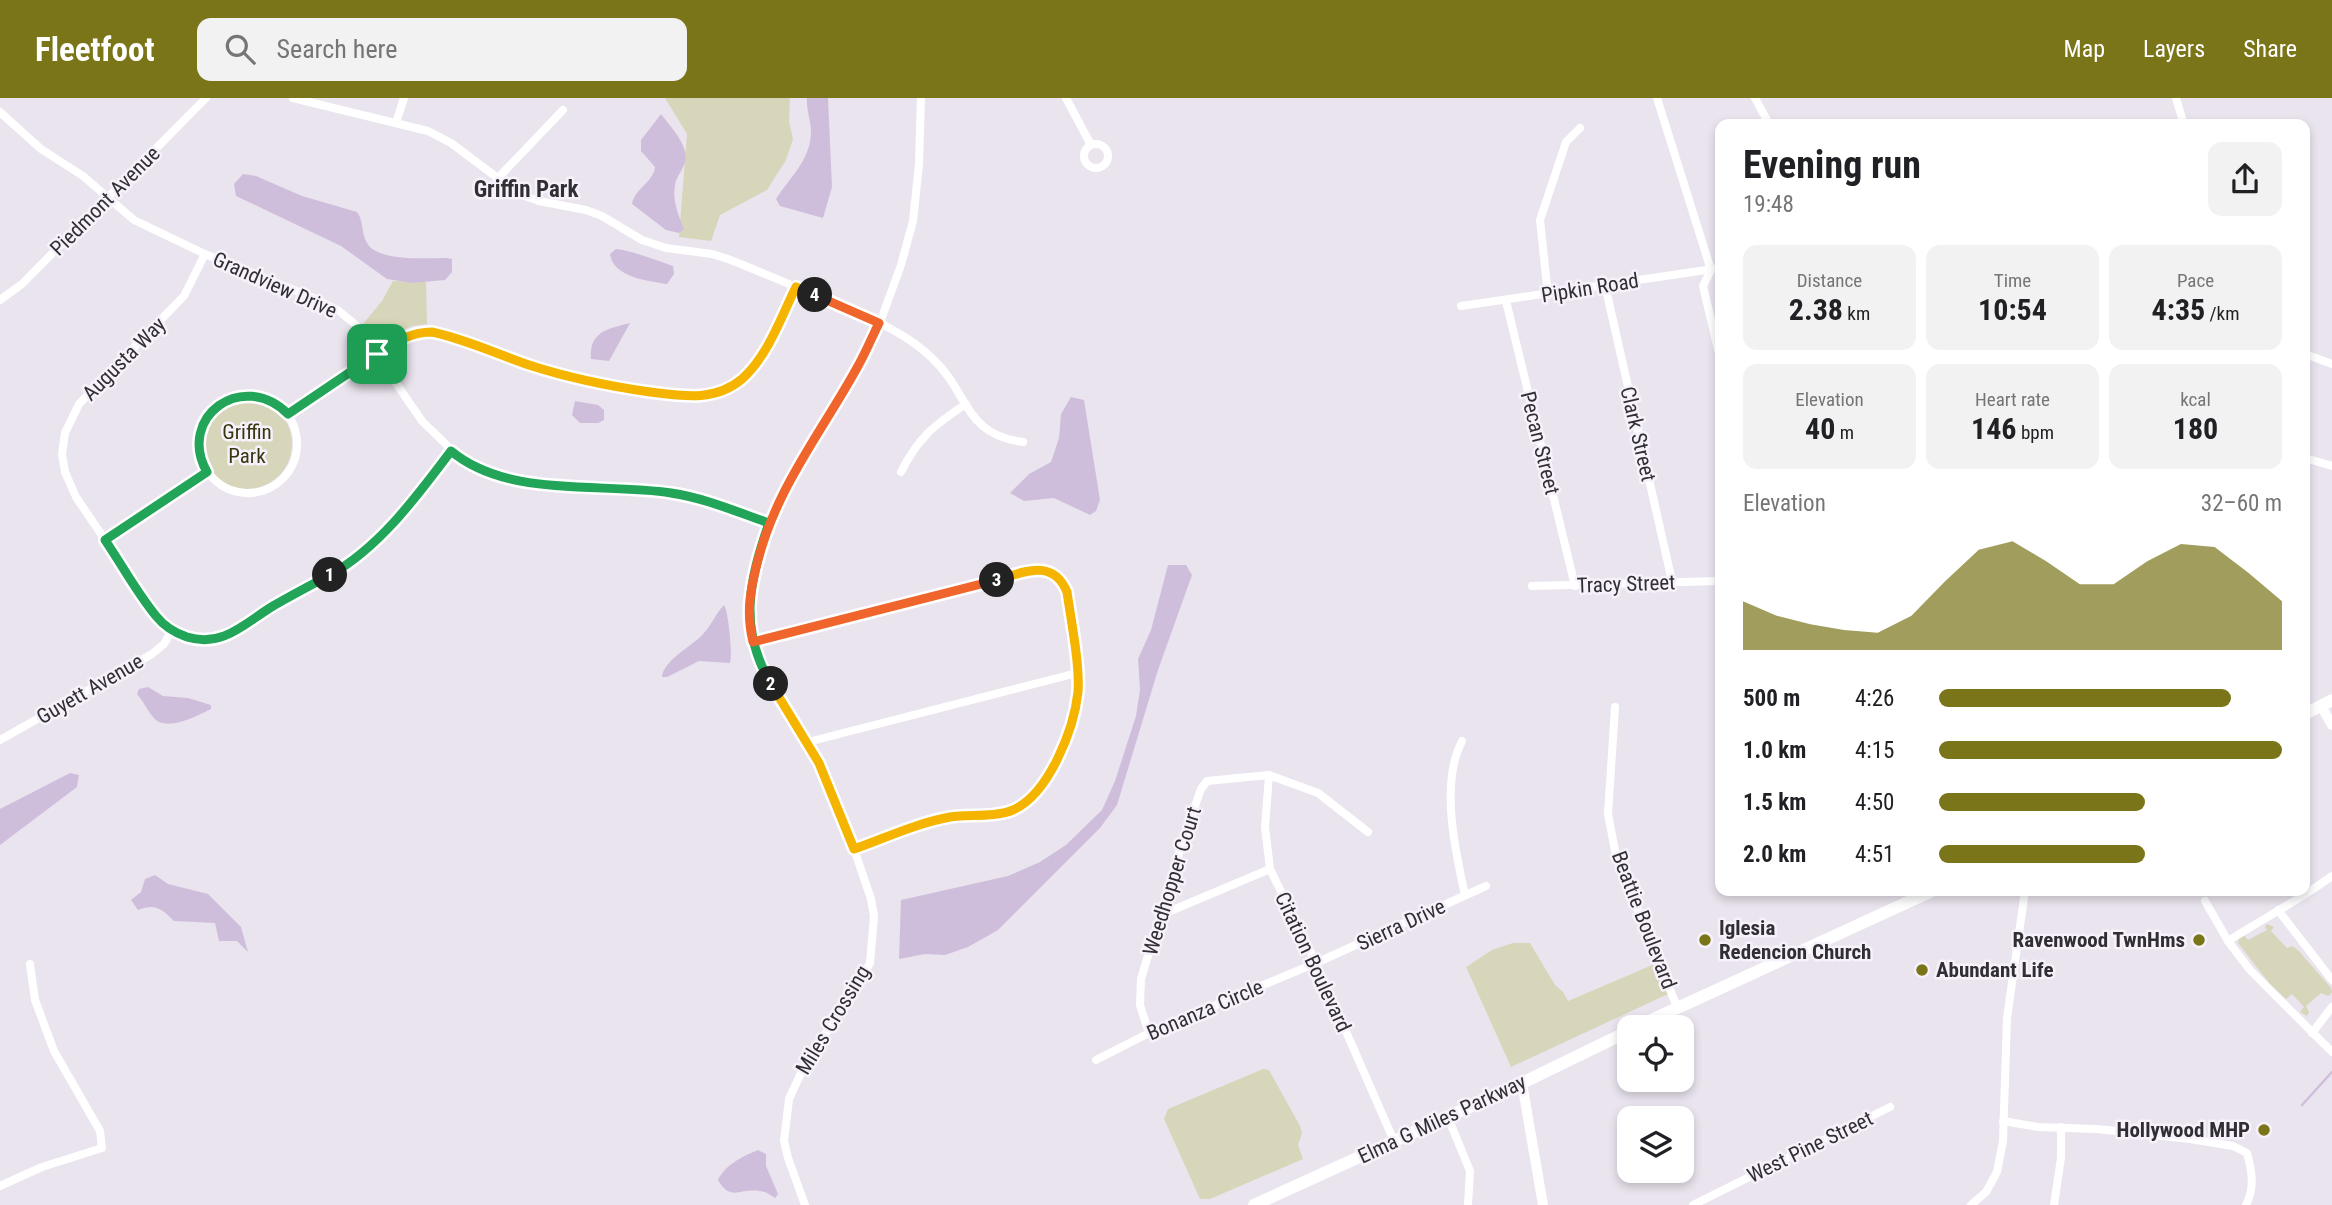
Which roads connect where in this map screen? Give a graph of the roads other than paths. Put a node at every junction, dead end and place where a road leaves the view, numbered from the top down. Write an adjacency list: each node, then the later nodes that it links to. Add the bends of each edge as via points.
1 (206, 98): 17 (street, Piedmont Avenue)
2 (293, 98): 13 (street)
3 (404, 98): 13 (street)
4 (921, 98): 27 (street, Miles Crossing, via 912,221)
5 (1066, 98): 15 (street)
6 (1657, 98): 20 (street)
7 (1755, 98): 12 (street)
8 (2176, 98): 11 (street)
9 (563, 110): 16 (street)
10 (0, 111): 17 (street, Grandview Drive, via 41,149)
11 (2182, 118)
12 (1766, 119)
13 (396, 123): 16 (street, via 428,131 450,143)
14 (1580, 128): 23 (street, via 1566,142 1540,220)
15 (1091, 145)
16 (497, 179): 22 (street, via 519,194 601,216 642,240 712,254)
17 (108, 198): 18 (street, Grandview Drive, via 134,220); 24 (street, Piedmont Avenue, via 23,284)
18 (205, 254): 29 (street, Grandview Drive, via 339,311); 41 (street, Augusta Way, via 184,296 91,390 69,422 62,454 65,472)
19 (1715, 269): 20 (street, Pipkin Road)
20 (1710, 270): 21 (street, Pipkin Road); 28 (street, via 1703,286)
21 (1605, 285): 23 (street, Pipkin Road); 42 (street, Clark Street)
22 (796, 287): 27 (street); 29 (street, via 750,370 715,394 695,397 592,383 432,332 405,337)
23 (1548, 295): 25 (street, Pipkin Road)
24 (0, 300)
25 (1506, 300): 26 (street, Pipkin Road); 45 (street, Pecan Street)
26 (1461, 306)
27 (879, 323): 32 (street, via 934,360); 40 (street, Miles Crossing, via 858,367 802,455)
28 (1715, 337)
29 (377, 354): 33 (street); 35 (street, Grandview Drive, via 422,421)
30 (2310, 356): 31 (street)
31 (2332, 364)
32 (965, 404): 34 (street, via 988,431); 39 (street, via 919,440)
33 (288, 414): 38 (street, via 259,396 237,397 218,406 199,439); 38 (street, via 296,434 296,455 290,470 273,487 256,493 231,491)
34 (1023, 442)
35 (451, 451): 40 (street, Grandview Drive, via 486,470 527,483 670,493); 46 (street, via 409,506 344,566 226,636 196,640)
36 (2310, 459): 37 (street)
37 (2332, 466)
38 (207, 472): 41 (street)
39 (901, 472)
40 (769, 523): 47 (street, Miles Crossing, via 749,598)
41 (105, 540): 46 (street, Augusta Way, via 157,617)
42 (1672, 581): 43 (street, Tracy Street); 45 (street, Tracy Street)
43 (1715, 581)
44 (1532, 586): 45 (street, Tracy Street)
45 (1575, 586)
46 (172, 630): 53 (street, Guyett Avenue, via 152,654)
47 (753, 642): 48 (street, via 1038,570 1052,572 1067,592); 55 (street, Miles Crossing, via 761,667)
48 (1077, 673): 55 (street); 58 (street, via 1078,694 1066,738 1054,766 1030,798 997,814 951,817)
49 (2327, 703): 51 (main road); 52 (street)
50 (1615, 707): 74 (street, Beattie Boulevard, via 1608,814 1616,856)
51 (2310, 712)
52 (2332, 725)
53 (0, 740)
54 (1462, 741): 63 (street, via 1453,758 1452,838)
55 (808, 743): 58 (street, Miles Crossing)
56 (1269, 775): 57 (street, Weedhopper Court, via 1318,793); 59 (street, Citation Boulevard, via 1265,827); 69 (street, Weedhopper Court, via 1207,781)
57 (1368, 832)
58 (854, 849): 89 (street, Miles Crossing, via 874,916 870,963 798,1076 784,1124 788,1158)
59 (1270, 869): 69 (street); 71 (street, Citation Boulevard)
60 (2332, 876): 62 (street)
61 (1486, 886): 63 (street, Sierra Drive)
62 (2310, 892)
63 (1465, 895): 71 (street, Sierra Drive)
64 (1920, 896): 74 (main road)
65 (2024, 896): 85 (street, via 2007,1018)
66 (2305, 896): 68 (street)
67 (2205, 901): 70 (street)
68 (2278, 910): 70 (street); 73 (street)
69 (1161, 915): 77 (street, Weedhopper Court, via 1139,992)
70 (2228, 941): 78 (street)
71 (1316, 963): 77 (street, Bonanza Circle); 87 (street, Citation Boulevard)
72 (30, 964): 88 (street, via 35,1000 54,1051 100,1131 102,1148)
73 (2332, 980)
74 (1677, 1007): 76 (main road)
75 (2332, 1007): 78 (street)
76 (1661, 1015)
77 (1149, 1033): 81 (street, Bonanza Circle)
78 (2312, 1033): 80 (street)
79 (1617, 1037): 82 (main road, Elma G Miles Parkway)
80 (2332, 1052)
81 (1096, 1060)
82 (1522, 1083): 84 (main road, Elma G Miles Parkway); 92 (street)
83 (1890, 1107): 93 (street, West Pine Street)
84 (1447, 1115): 87 (main road, Elma G Miles Parkway); 91 (street, via 1470,1171)
85 (2003, 1121): 86 (street); 94 (street, via 1997,1172 1986,1192)
86 (2061, 1128): 95 (street); 96 (street, via 2233,1146 2247,1153 2252,1172)
87 (1394, 1141): 90 (main road, Elma G Miles Parkway)
88 (0, 1186)
89 (805, 1205)
90 (1254, 1205)
91 (1468, 1205)
92 (1542, 1205)
93 (1693, 1205)
94 (1971, 1205)
95 (2054, 1205)
96 (2246, 1205)

